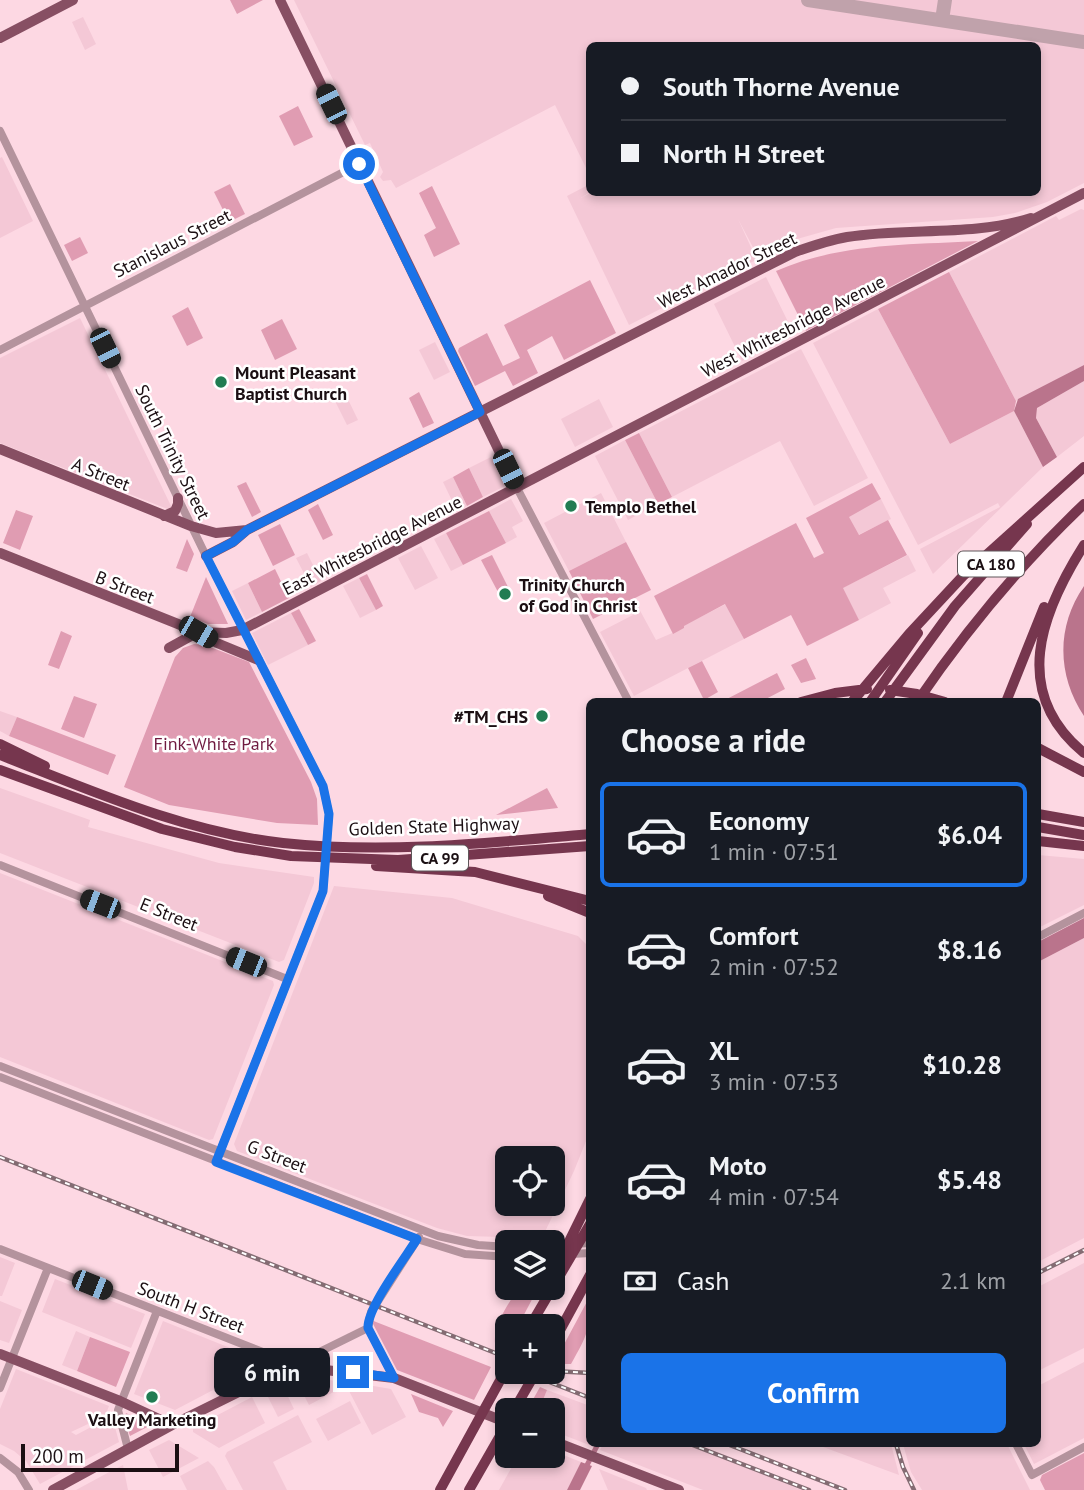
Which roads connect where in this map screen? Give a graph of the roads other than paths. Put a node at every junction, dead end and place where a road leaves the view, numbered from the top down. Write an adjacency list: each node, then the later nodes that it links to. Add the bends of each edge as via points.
1 (73, 0): 3 (main road)
2 (280, 0): 5 (main road)
3 (0, 38)
4 (0, 131): 8 (street, South Trinity Street)
5 (359, 164): 8 (street, Stanislaus Street); 10 (main road)
6 (1084, 193): 7 (main road, West Whitesbridge Avenue)
7 (1048, 212): 10 (main road, West Amador Street, via 1012,224 848,237 795,251); 13 (main road, West Whitesbridge Avenue)
8 (85, 306): 9 (street, Stanislaus Street); 14 (street, South Trinity Street)
9 (0, 350)
10 (480, 412): 13 (main road); 18 (main road, West Amador Street)
11 (0, 449): 16 (main road, A Street)
12 (1084, 467): 23 (highway); 32 (highway, CA 180, via 1003,549)
13 (517, 488): 24 (main road, East Whitesbridge Avenue); 28 (street)
14 (178, 498): 16 (main road, via 175,511); 17 (street, South Trinity Street)
15 (1084, 504): 33 (highway, CA 180, via 1021,569)
16 (164, 516): 17 (main road, A Street)
17 (191, 526): 18 (main road, A Street, via 216,533); 22 (street, South Trinity Street)
18 (247, 530): 22 (main road, West Amador Street)
19 (1084, 539): 35 (highway, via 1036,623)
20 (1084, 545): 38 (highway, via 1050,608 1039,653 1040,680 1050,712)
21 (0, 553): 25 (main road, B Street)
22 (206, 556): 24 (street, South Trinity Street)
23 (962, 576): 30 (highway); 31 (highway)
24 (242, 630): 25 (main road, B Street); 27 (street, South Trinity Street)
25 (198, 632): 26 (main road); 27 (main road)
26 (169, 648)
27 (258, 660): 62 (street, South Trinity Street, via 328,804 323,891)
28 (627, 698)
29 (816, 698): 34 (highway, via 870,689)
30 (855, 698)
31 (873, 698)
32 (888, 698)
33 (920, 698)
34 (931, 698)
35 (1008, 698)
36 (0, 744): 43 (highway)
37 (1041, 750): 41 (highway)
38 (1084, 753)
39 (0, 755): 43 (highway, Golden State Highway / CA 99)
40 (0, 769): 44 (highway, Golden State Highway / CA 99)
41 (1084, 772)
42 (0, 776): 44 (highway)
43 (110, 798): 52 (highway, Golden State Highway / CA 99, via 188,824 281,843 365,848)
44 (103, 809): 55 (highway, Golden State Highway / CA 99, via 189,837)
45 (1041, 815): 46 (highway)
46 (1084, 822)
47 (586, 827): 52 (highway)
48 (1041, 828): 50 (highway)
49 (586, 834): 52 (highway, Golden State Highway / CA 99)
50 (1084, 835)
51 (1041, 841): 54 (highway)
52 (438, 845)
53 (586, 846): 55 (highway, Golden State Highway / CA 99, via 398,860)
54 (1084, 846)
55 (291, 856): 57 (highway)
56 (0, 865): 62 (street, E Street)
57 (490, 875): 58 (highway); 59 (highway)
58 (586, 900)
59 (586, 911)
60 (1084, 913): 61 (street)
61 (1041, 935)
62 (287, 979): 65 (street, South Trinity Street)
63 (0, 1066): 65 (street, G Street)
64 (0, 1077): 66 (street, G Street)
65 (220, 1151): 66 (street, South Trinity Street); 68 (street, G Street)
66 (216, 1162): 70 (street, G Street)
67 (586, 1207): 75 (highway)
68 (423, 1230): 70 (street); 73 (street, G Street, via 463,1243)
69 (586, 1230): 79 (highway)
70 (417, 1239): 78 (street, G Street, via 465,1254); 84 (street, via 371,1312)
71 (586, 1243): 72 (street)
72 (565, 1244)
73 (495, 1246)
74 (0, 1249): 80 (street, South H Street)
75 (565, 1252)
76 (586, 1253): 77 (street)
77 (565, 1254)
78 (495, 1256)
79 (565, 1260)
80 (48, 1268): 82 (street, South H Street); 86 (street)
81 (586, 1282): 83 (highway)
82 (157, 1311): 87 (street, South H Street); 91 (street)
83 (565, 1321)
84 (368, 1328): 87 (street); 88 (street)
85 (0, 1354): 86 (main road)
86 (12, 1359): 90 (street); 91 (main road)
87 (291, 1366): 88 (main road); 93 (main road)
88 (394, 1378): 92 (main road)
89 (498, 1384): 103 (highway)
90 (0, 1388)
91 (120, 1401): 93 (main road); 98 (street, via 118,1417)
92 (495, 1418)
93 (172, 1425): 98 (main road)
94 (495, 1444): 104 (highway)
95 (565, 1446): 100 (main road)
96 (1018, 1447): 97 (street, via 1032,1475)
97 (1084, 1447)
98 (128, 1448): 102 (main road)
99 (0, 1458): 101 (street, via 18,1472)
100 (657, 1485): 105 (main road)
101 (29, 1490)
102 (53, 1490)
103 (440, 1490)
104 (469, 1490)
105 (679, 1490)

